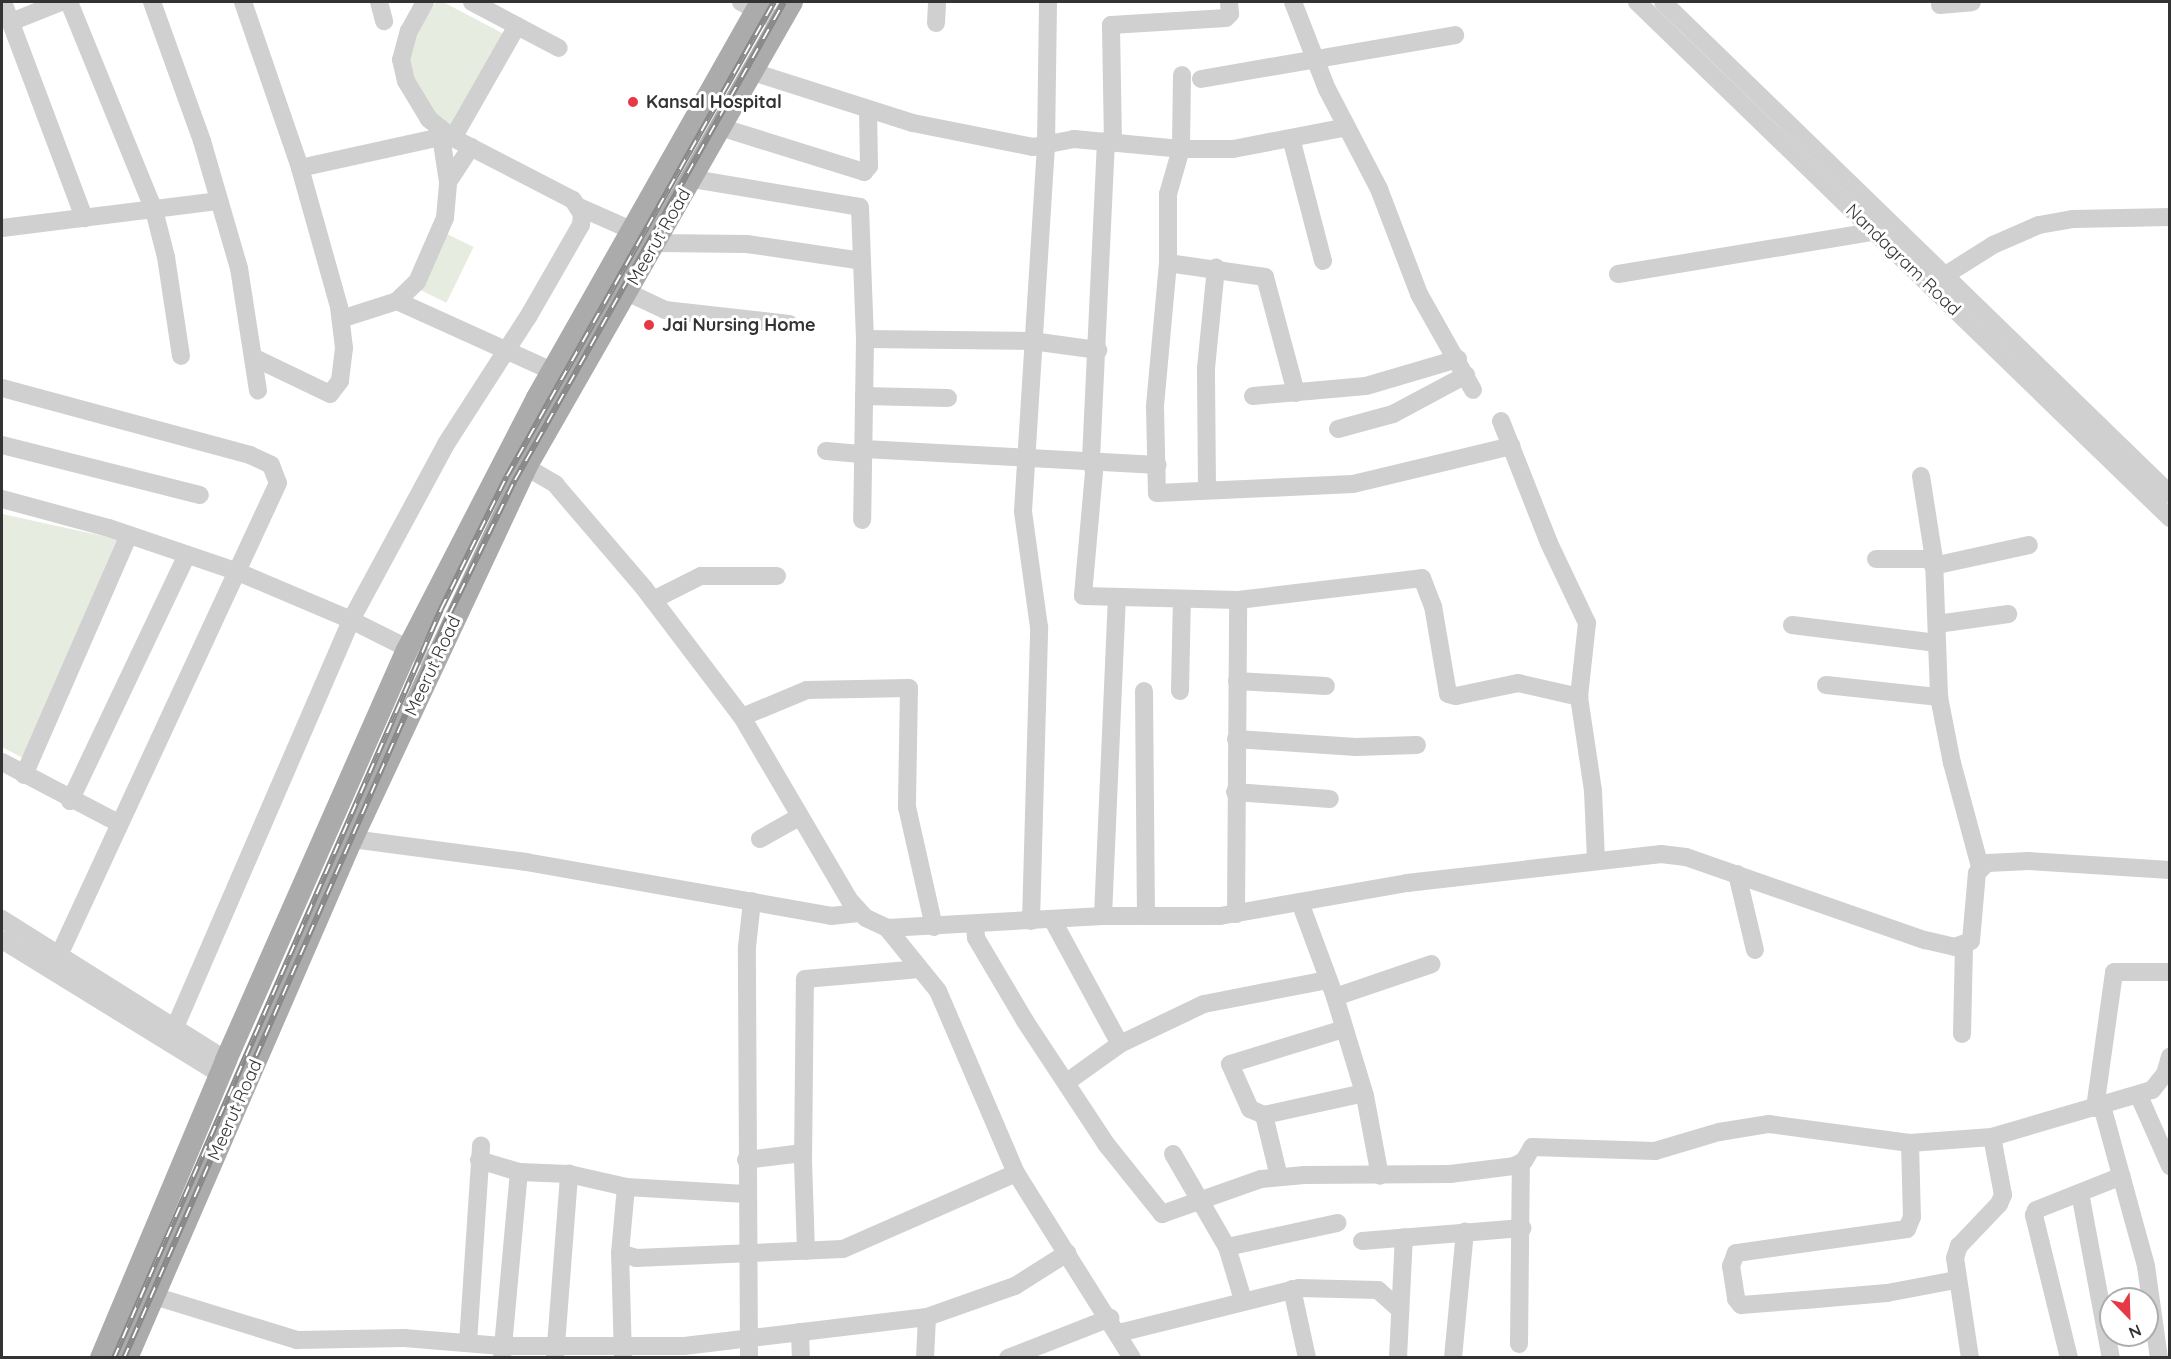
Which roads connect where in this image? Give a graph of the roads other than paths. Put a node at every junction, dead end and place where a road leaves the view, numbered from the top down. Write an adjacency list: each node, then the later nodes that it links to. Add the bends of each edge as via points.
1 (3, 2): 20 (street)
2 (61, 2): 20 (street)
3 (69, 2): 46 (street)
4 (152, 2): 44 (street)
5 (243, 2): 41 (street)
6 (379, 2): 19 (street)
7 (425, 2): 33 (street, via 409,31 401,60 406,81)
8 (472, 2): 23 (street)
9 (792, 2): 21 (main road, Meerut Road)
10 (937, 2): 22 (street)
11 (1048, 2): 37 (street)
12 (1229, 2): 35 (street, via 1230,15 1226,18 1111,25)
13 (1293, 2): 26 (street)
14 (1637, 2): 40 (street, Nandagram Road)
15 (1663, 2): 36 (street, Nandagram Road)
16 (1972, 2): 18 (street)
17 (753, 4): 21 (street); 50 (main road, Meerut Road)
18 (1940, 5)
19 (384, 21)
20 (11, 22): 48 (street)
21 (781, 23): 27 (main road, Meerut Road)
22 (936, 23)
23 (517, 26): 25 (street); 33 (street)
24 (1455, 35): 26 (street)
25 (559, 48)
26 (1314, 62): 29 (street); 31 (street)
27 (753, 72): 30 (street); 32 (main road, Meerut Road)
28 (1182, 75): 39 (street)
29 (1201, 79)
30 (868, 109): 32 (street, via 869,166 864,172); 37 (street, via 924,125 1033,147)
31 (1347, 127): 34 (street); 70 (street, via 1379,189 1419,294)
32 (723, 128): 42 (main road, Meerut Road)
33 (445, 135): 38 (street); 41 (street); 43 (street)
34 (1291, 138): 39 (street, via 1233,149); 54 (street)
35 (1110, 141): 37 (street, via 1074,139); 39 (street); 66 (street)
36 (1807, 141): 40 (street); 58 (street, Nandagram Road)
37 (1046, 146): 64 (street)
38 (471, 147): 43 (street); 45 (street, via 573,200)
39 (1181, 149): 55 (street, via 1168,194)
40 (1794, 155): 51 (street, Nandagram Road)
41 (300, 168): 61 (street)
42 (693, 178): 52 (main road, Meerut Road); 53 (street, via 860,207)
43 (447, 182): 60 (street, via 445,218 433,251 417,282)
44 (219, 201): 46 (street); 69 (street, via 239,268)
45 (579, 207): 50 (street); 65 (street, via 581,225)
46 (154, 210): 48 (street); 68 (street)
47 (2169, 217): 58 (street, via 2073,219 2039,225 1993,245)
48 (84, 218): 49 (street)
49 (2, 228)
50 (631, 230): 71 (main road, Meerut Road)
51 (1873, 232): 57 (street); 67 (street, Nandagram Road)
52 (655, 243): 53 (street, via 747,244); 59 (main road, Meerut Road)
53 (862, 261): 63 (street)
54 (1323, 261)
55 (1168, 263): 56 (street); 87 (street, via 1155,407)
56 (1216, 267): 74 (street, via 1265,276); 90 (street, via 1206,368)
57 (1618, 274)
58 (1944, 276): 67 (street, Nandagram Road)
59 (627, 292): 62 (street, via 665,310); 88 (main road, Meerut Road)
60 (398, 301): 61 (street); 65 (street)
61 (341, 319): 69 (street, via 342,372 334,393 325,394)
62 (789, 324)
63 (865, 339): 64 (street); 75 (street)
64 (1032, 341): 66 (street); 85 (street)
65 (506, 350): 71 (street); 108 (street, via 446,444)
66 (1098, 350): 86 (street)
67 (2011, 353): 80 (street, Nandagram Road)
68 (182, 356)
69 (255, 358): 73 (street)
70 (1458, 359): 74 (street, via 1380,383); 79 (street, via 1469,383 1394,414)
71 (552, 371): 112 (main road, Meerut Road)
72 (2, 388): 101 (street, via 195,437 271,465 278,483 274,496)
73 (258, 391)
74 (1296, 393): 76 (street)
75 (864, 396): 77 (street); 84 (street)
76 (1253, 396)
77 (948, 398)
78 (1502, 421): 82 (street)
79 (1338, 429)
80 (2096, 435): 91 (street, Nandagram Road); 94 (street, Nandagram Road)
81 (2, 445): 92 (street)
82 (1511, 446): 90 (street, via 1353,484); 119 (street, via 1549,543 1587,623)
83 (826, 451): 84 (street)
84 (864, 452): 85 (street); 95 (street)
85 (1024, 459): 86 (street); 145 (street, via 1023,511 1039,627)
86 (1092, 462): 87 (street); 103 (street, via 1083,596)
87 (1158, 465): 90 (street, via 1156,493)
88 (526, 467): 105 (street, via 555,484 577,506); 113 (main road, Meerut Road)
89 (1921, 476): 100 (street)
90 (1207, 489)
91 (2169, 494)
92 (200, 495)
93 (2, 499): 96 (street)
94 (2169, 518)
95 (862, 520)
96 (129, 535): 98 (street); 125 (street)
97 (2029, 545): 100 (street)
98 (188, 555): 101 (street); 128 (street)
99 (1876, 559): 100 (street)
100 (1934, 562): 109 (street)
101 (238, 572): 108 (street); 130 (street)
102 (777, 576): 105 (street, via 701,576)
103 (1117, 597): 104 (street); 141 (street)
104 (1182, 599): 106 (street); 118 (street)
105 (653, 600): 121 (street)
106 (1238, 600): 114 (street); 119 (street, via 1422,578 1433,606 1448,694 1456,696 1518,683)
107 (2008, 614): 109 (street)
108 (351, 620): 112 (street); 158 (street)
109 (1937, 624): 111 (street)
110 (1792, 626): 111 (street)
111 (1937, 644): 120 (street)
112 (407, 650): 113 (street); 164 (main road, Meerut Road)
113 (435, 662): 131 (main road, Meerut Road)
114 (1237, 681): 115 (street); 122 (street)
115 (1326, 686)
116 (1826, 686): 120 (street)
117 (1144, 691): 142 (street)
118 (1180, 692)
119 (1579, 697): 133 (street, via 1593,791)
120 (1939, 697): 134 (street)
121 (742, 717): 129 (street); 147 (street, via 807,690 909,688 907,807)
122 (1236, 739): 123 (street, via 1356,747); 126 (street)
123 (1417, 745)
124 (2, 762): 125 (street)
125 (24, 775): 128 (street)
126 (1235, 792): 127 (street); 140 (street)
127 (1330, 799)
128 (70, 801): 130 (street)
129 (799, 817): 132 (street); 139 (street)
130 (118, 823): 152 (street)
131 (352, 838): 137 (street, via 526,862); 165 (main road, Meerut Road, via 296,976)
132 (760, 839)
133 (1596, 860): 136 (street, via 1661,854 1686,857); 138 (street, via 1407,883)
134 (1980, 867): 135 (street, via 1995,861 2029,861); 150 (street, via 1973,934)
135 (2169, 870)
136 (1737, 874): 150 (street, via 1925,940); 151 (street)
137 (752, 901): 139 (street, via 831,916); 175 (street, via 747,947)
138 (1301, 905): 140 (street); 156 (street)
139 (859, 913): 148 (street)
140 (1236, 914): 142 (street)
141 (1103, 916): 142 (street); 144 (street)
142 (1146, 916)
143 (2, 918): 152 (street)
144 (1052, 919): 145 (street); 162 (street)
145 (1032, 921): 146 (street)
146 (975, 924): 147 (street); 166 (street, via 982,947)
147 (934, 927): 148 (street)
148 (887, 928): 154 (street)
149 (2, 940): 161 (street)
150 (1964, 946): 160 (street)
151 (1755, 950)
152 (60, 953): 158 (street)
153 (1432, 964): 157 (street)
154 (920, 969): 173 (street, via 805,979); 179 (street, via 946,1006 979,1095)
155 (2169, 972): 169 (street, via 2114,972)
156 (1327, 980): 157 (street); 162 (street, via 1204,1004)
157 (1335, 997): 159 (street)
158 (176, 1025): 161 (street)
159 (1344, 1029): 168 (street); 170 (street, via 1230,1064 1250,1108)
160 (1962, 1034)
161 (188, 1044): 164 (street)
162 (1120, 1044): 166 (street)
163 (2169, 1058): 167 (street, via 2166,1074)
164 (223, 1067): 165 (main road); 213 (main road, Meerut Road)
165 (247, 1081): 200 (main road, Meerut Road)
166 (1067, 1082): 187 (street, via 1106,1144 1162,1214)
167 (2154, 1092): 169 (street); 177 (street)
168 (1364, 1093): 170 (street); 181 (street)
169 (2098, 1107): 171 (street); 182 (street)
170 (1264, 1115): 183 (street)
171 (1992, 1137): 172 (street); 198 (street, via 2003,1195 2000,1204 1959,1246)
172 (1910, 1143): 176 (street, via 1853,1138 1808,1126 1770,1124 1719,1132 1655,1152 1532,1147); 198 (street, via 1912,1217 1907,1229 1736,1253 1731,1266 1736,1299 1741,1305 1887,1293)
173 (803, 1153): 175 (street); 194 (street)
174 (1173, 1154): 187 (street)
175 (746, 1160): 186 (street)
176 (1521, 1164): 181 (street, via 1450,1174); 189 (street)
177 (2169, 1166)
178 (519, 1172): 180 (street); 207 (street, via 480,1152); 209 (street)
179 (1016, 1173): 194 (street, via 857,1245); 195 (street)
180 (569, 1174): 184 (street); 210 (street)
181 (1380, 1176): 183 (street)
182 (2122, 1176): 185 (street); 226 (street, via 2146,1266)
183 (1279, 1177): 187 (street)
184 (626, 1187): 186 (street); 196 (street)
185 (2080, 1193): 224 (street, via 2036,1210 2034,1215); 225 (street)
186 (746, 1194): 197 (street)
187 (1202, 1199): 193 (street)
188 (1337, 1223): 193 (street)
189 (1522, 1228): 190 (street); 208 (street)
190 (1465, 1232): 191 (street); 222 (street)
191 (1404, 1237): 192 (street); 202 (street)
192 (1362, 1241)
193 (1227, 1247): 201 (street)
194 (806, 1251): 197 (street)
195 (1067, 1252): 203 (street, via 1015,1286); 204 (street)
196 (620, 1253): 197 (street, via 636,1258); 212 (street)
197 (749, 1254): 206 (street)
198 (1956, 1280): 223 (street)
199 (1292, 1289): 201 (street); 202 (street, via 1378,1290); 220 (street)
200 (154, 1296): 207 (street, via 297,1340 386,1337); 214 (main road, Meerut Road)
201 (1243, 1300): 204 (street)
202 (1400, 1310): 221 (street)
203 (927, 1317): 205 (street); 217 (street)
204 (1114, 1325): 218 (street); 219 (street)
205 (800, 1332): 206 (street); 216 (street)
206 (750, 1338): 211 (street); 215 (street)
207 (468, 1343): 209 (street)
208 (1519, 1344)
209 (502, 1352): 210 (street)
210 (555, 1352): 212 (street)
211 (685, 1352): 212 (street)
212 (623, 1353)
213 (101, 1358)
214 (127, 1358)
215 (749, 1358)
216 (801, 1358)
217 (925, 1358)
218 (1008, 1358)
219 (1132, 1358)
220 (1307, 1358)
221 (1398, 1358)
222 (1453, 1358)
223 (1970, 1358)
224 (2069, 1358)
225 (2111, 1358)
226 (2159, 1358)

